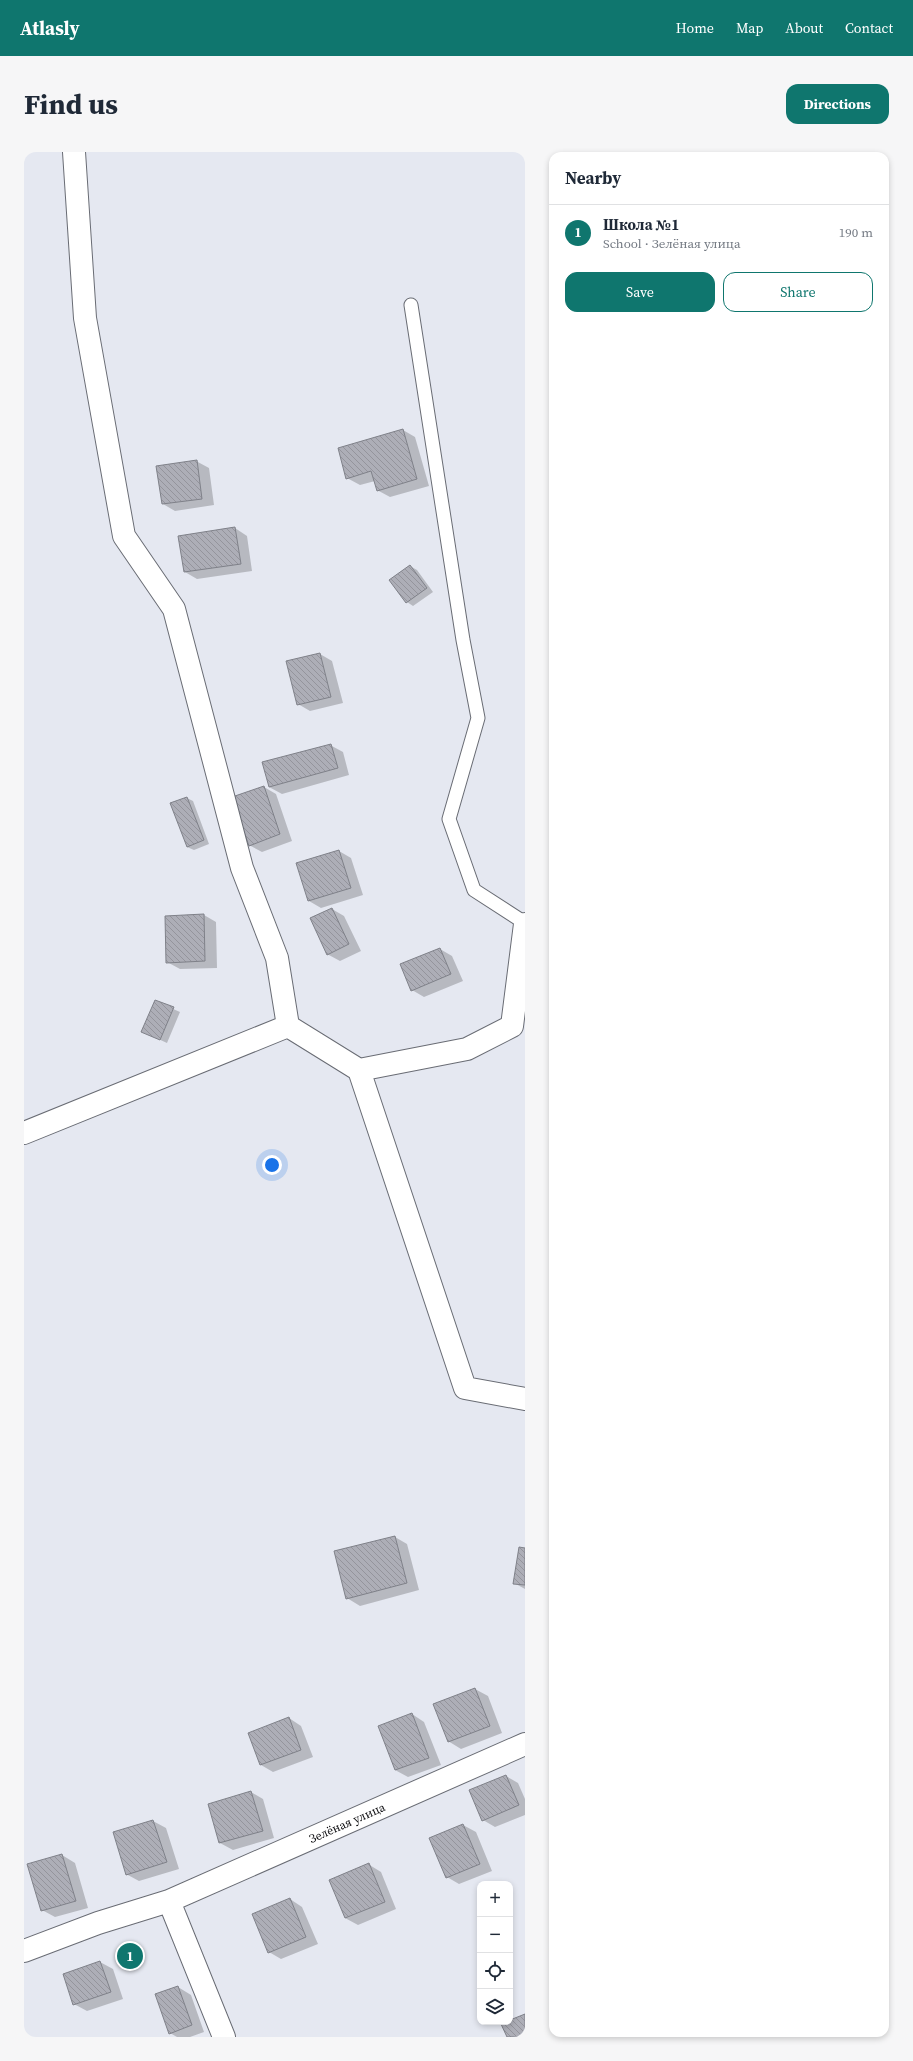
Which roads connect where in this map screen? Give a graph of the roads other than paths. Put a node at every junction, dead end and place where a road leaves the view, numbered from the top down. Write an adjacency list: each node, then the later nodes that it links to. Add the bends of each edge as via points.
1 (74, 152): 4 (street, via 85,318 124,536 174,609 242,868 277,958)
2 (411, 305): 3 (lane, via 463,640 478,718 449,819 474,890)
3 (525, 924): 5 (street, via 512,1026 467,1049)
4 (288, 1026): 5 (street); 6 (street)
5 (360, 1070): 7 (street, via 465,1388)
6 (24, 1133)
7 (525, 1399)
8 (525, 1744): 9 (street, Зелёная улица)
9 (168, 1901): 10 (street, Зелёная улица); 11 (street)
10 (24, 1952)
11 (224, 2037)

